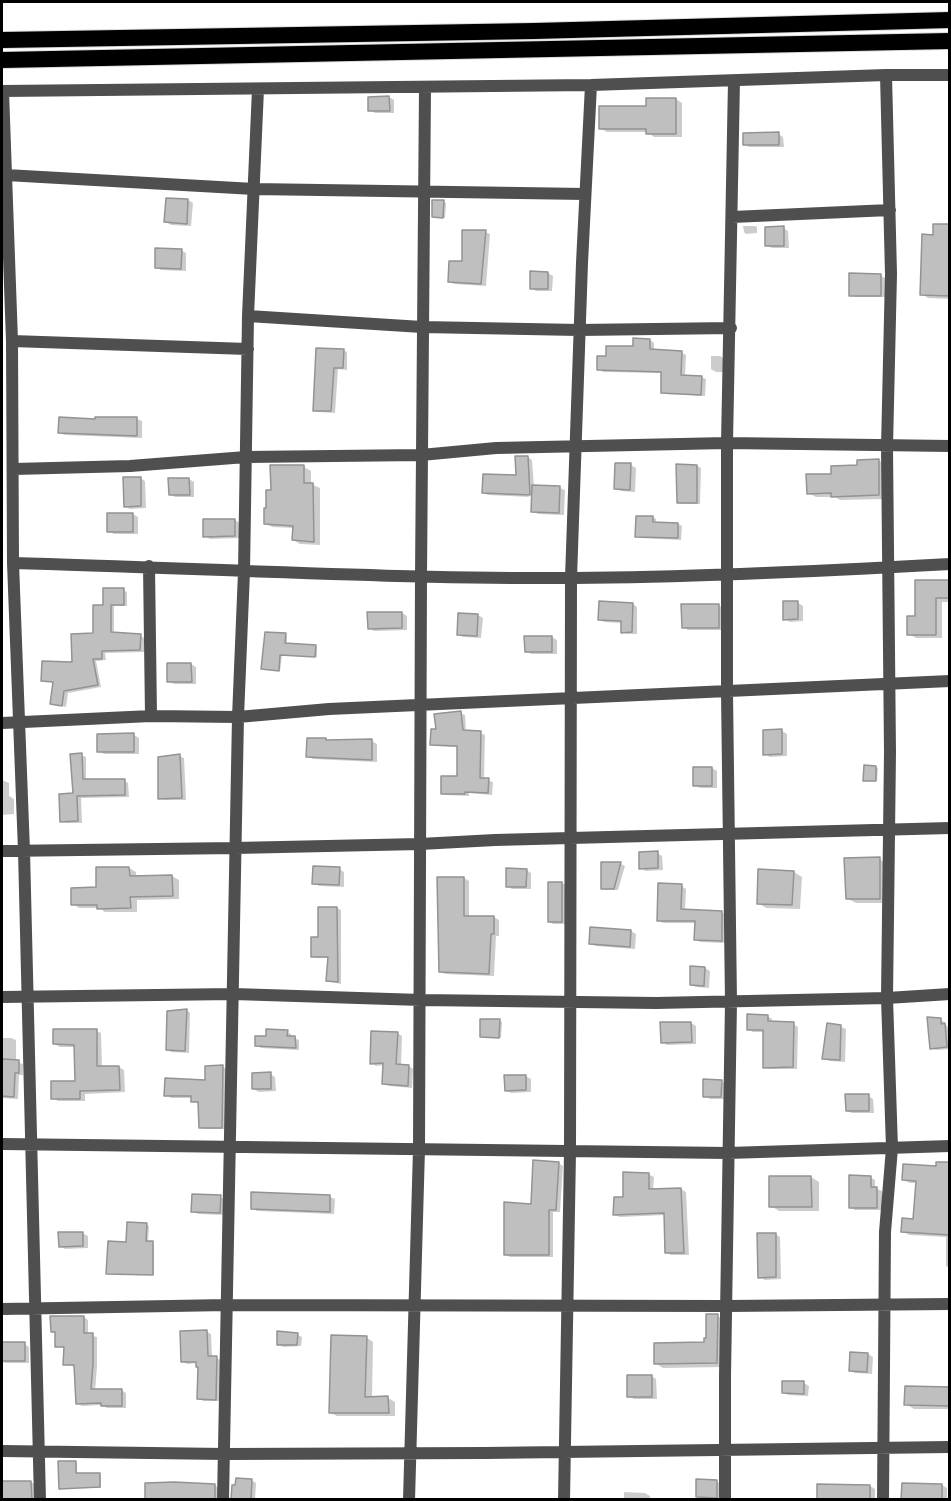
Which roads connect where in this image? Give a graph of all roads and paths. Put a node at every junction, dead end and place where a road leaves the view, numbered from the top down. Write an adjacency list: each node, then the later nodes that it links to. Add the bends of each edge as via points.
1 (950, 21): 2 (highway)
2 (2, 40)
3 (950, 41): 4 (highway)
4 (2, 60)
5 (886, 75): 6 (street); 7 (street); 16 (street)
6 (950, 75)
7 (734, 81): 8 (street); 17 (street)
8 (591, 85): 9 (street); 15 (street)
9 (425, 88): 10 (street); 14 (street)
10 (258, 89): 11 (street); 13 (street)
11 (2, 91): 12 (street)
12 (6, 175): 13 (street); 22 (street)
13 (254, 189): 14 (street); 18 (street)
14 (423, 193): 15 (street); 19 (street)
15 (585, 194): 21 (street)
16 (890, 210): 17 (street); 27 (street)
17 (732, 218): 20 (street)
18 (248, 316): 19 (street); 23 (street)
19 (422, 327): 21 (street); 28 (street)
20 (731, 328): 21 (street); 24 (street)
21 (579, 330): 26 (street)
22 (12, 341): 23 (street); 30 (street)
23 (248, 349): 29 (street)
24 (727, 443): 26 (street); 27 (street); 38 (street)
25 (950, 446): 27 (street)
26 (576, 447): 28 (street, via 496,448); 39 (street)
27 (887, 447): 35 (street)
28 (422, 455): 29 (street); 37 (street)
29 (246, 458): 30 (street); 36 (street)
30 (14, 469): 31 (street)
31 (7, 521): 32 (street)
32 (13, 563): 34 (street); 48 (street)
33 (950, 564): 35 (street)
34 (149, 566): 36 (street); 45 (street)
35 (888, 568): 38 (street); 41 (street)
36 (243, 572): 37 (street); 46 (street)
37 (421, 576): 39 (street); 44 (street)
38 (728, 576): 39 (street); 42 (street)
39 (571, 578): 43 (street)
40 (950, 681): 41 (street)
41 (889, 683): 42 (street); 50 (street)
42 (727, 692): 43 (street); 51 (street)
43 (572, 699): 44 (street); 52 (street)
44 (421, 704): 46 (street); 53 (street)
45 (151, 716): 46 (street); 48 (street)
46 (238, 717): 54 (street)
47 (2, 723): 48 (street)
48 (18, 723): 56 (street)
49 (950, 828): 50 (street)
50 (890, 831): 51 (street); 61 (street)
51 (730, 835): 52 (street); 63 (street)
52 (572, 838): 53 (street); 64 (street)
53 (420, 844): 54 (street); 62 (street)
54 (235, 848): 56 (street); 57 (street)
55 (2, 851): 56 (street)
56 (24, 851): 59 (street)
57 (234, 994): 59 (street); 62 (street); 68 (street)
58 (950, 994): 61 (street)
59 (27, 996): 60 (street); 66 (street)
60 (2, 997)
61 (887, 998): 63 (street); 69 (street)
62 (421, 1000): 64 (street); 70 (street)
63 (731, 1002): 64 (street); 72 (street)
64 (570, 1003): 71 (street)
65 (2, 1144): 66 (street)
66 (31, 1144): 68 (street); 79 (street)
67 (950, 1146): 69 (street)
68 (231, 1147): 70 (street); 74 (street)
69 (892, 1148): 72 (street); 78 (street, via 885,1232)
70 (419, 1149): 71 (street); 75 (street)
71 (570, 1152): 72 (street); 76 (street)
72 (728, 1153): 77 (street)
73 (950, 1304): 78 (street)
74 (227, 1305): 75 (street); 79 (street); 88 (street)
75 (415, 1306): 76 (street); 86 (street)
76 (566, 1306): 77 (street); 87 (street)
77 (726, 1306): 78 (street); 83 (street)
78 (885, 1306): 81 (street)
79 (35, 1309): 80 (street); 84 (street)
80 (2, 1310)
81 (883, 1447): 82 (street); 83 (street); 94 (street)
82 (950, 1448)
83 (725, 1449): 87 (street); 93 (street)
84 (38, 1450): 85 (street); 88 (street); 89 (street)
85 (2, 1451)
86 (410, 1452): 87 (street); 88 (street); 91 (street)
87 (565, 1453): 92 (street)
88 (225, 1454): 90 (street)
89 (40, 1500)
90 (223, 1500)
91 (408, 1500)
92 (564, 1500)
93 (725, 1500)
94 (883, 1500)

